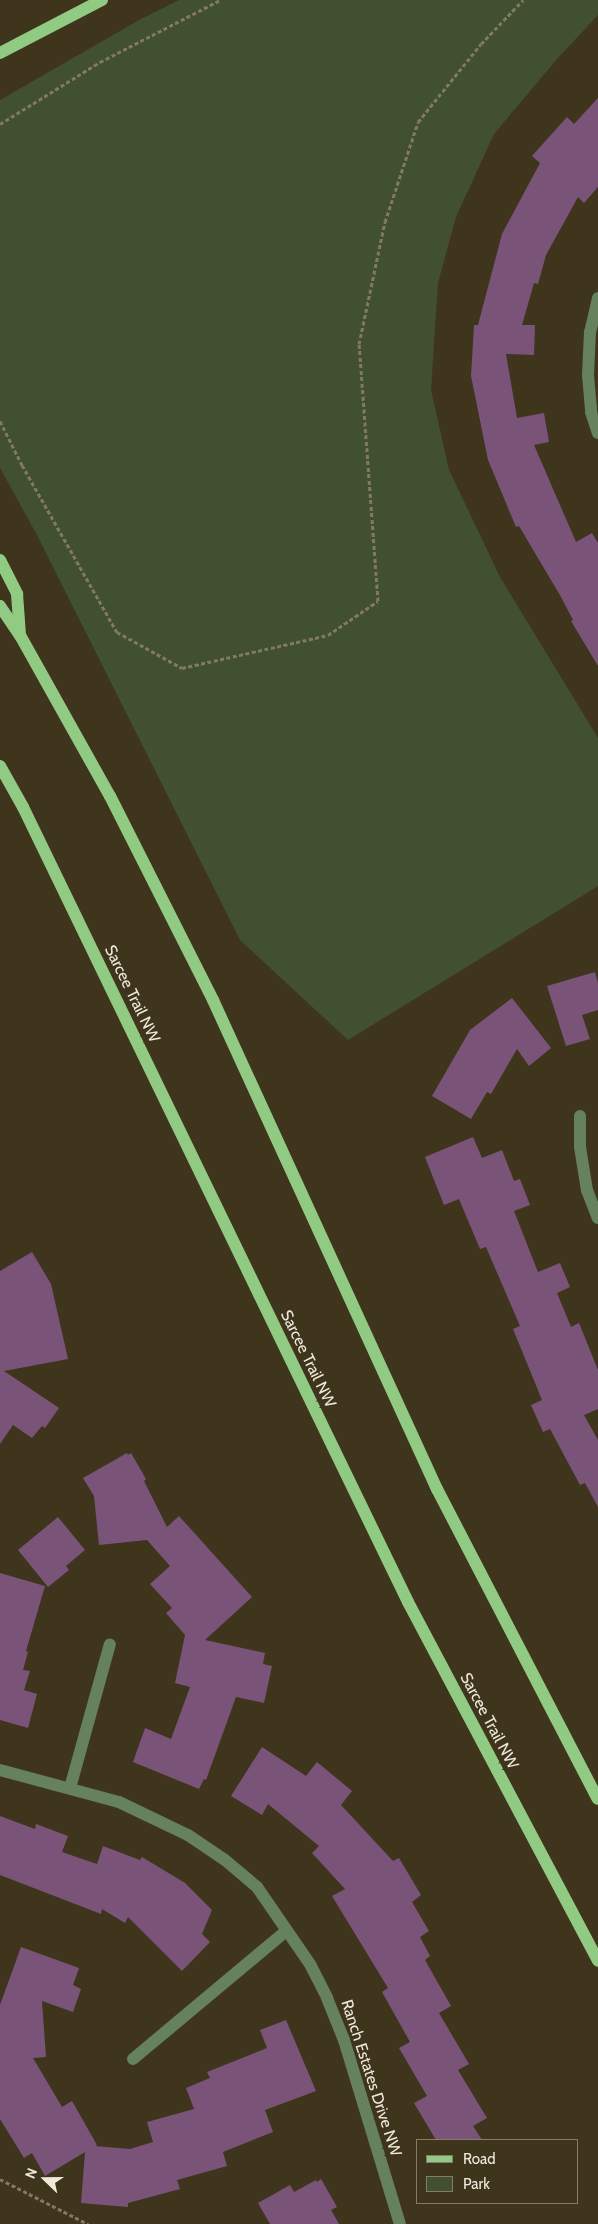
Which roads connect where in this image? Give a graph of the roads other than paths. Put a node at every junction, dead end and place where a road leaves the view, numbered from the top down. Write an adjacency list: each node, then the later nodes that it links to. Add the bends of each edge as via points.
1 (102, 0): 2 (main road)
2 (0, 53)
3 (598, 298): 4 (street, via 590,332 588,375 591,412)
4 (598, 433)
5 (0, 560): 7 (main road, via 17,594)
6 (0, 606): 7 (main road)
7 (20, 637): 14 (main road, via 110,796 204,982 437,1489)
8 (0, 766): 16 (main road, Sarcee Trail NW, via 23,807 408,1602)
9 (580, 1116): 10 (street, via 580,1147 587,1190)
10 (598, 1218)
11 (110, 1644): 13 (street)
12 (0, 1770): 13 (street, Ranch Estates Drive NW)
13 (70, 1788): 15 (street, Ranch Estates Drive NW, via 119,1802 188,1835 257,1887)
14 (598, 1799)
15 (286, 1931): 17 (street); 18 (street, Ranch Estates Drive NW, via 310,1964 334,2015)
16 (598, 1961)
17 (133, 2059)
18 (400, 2224)

